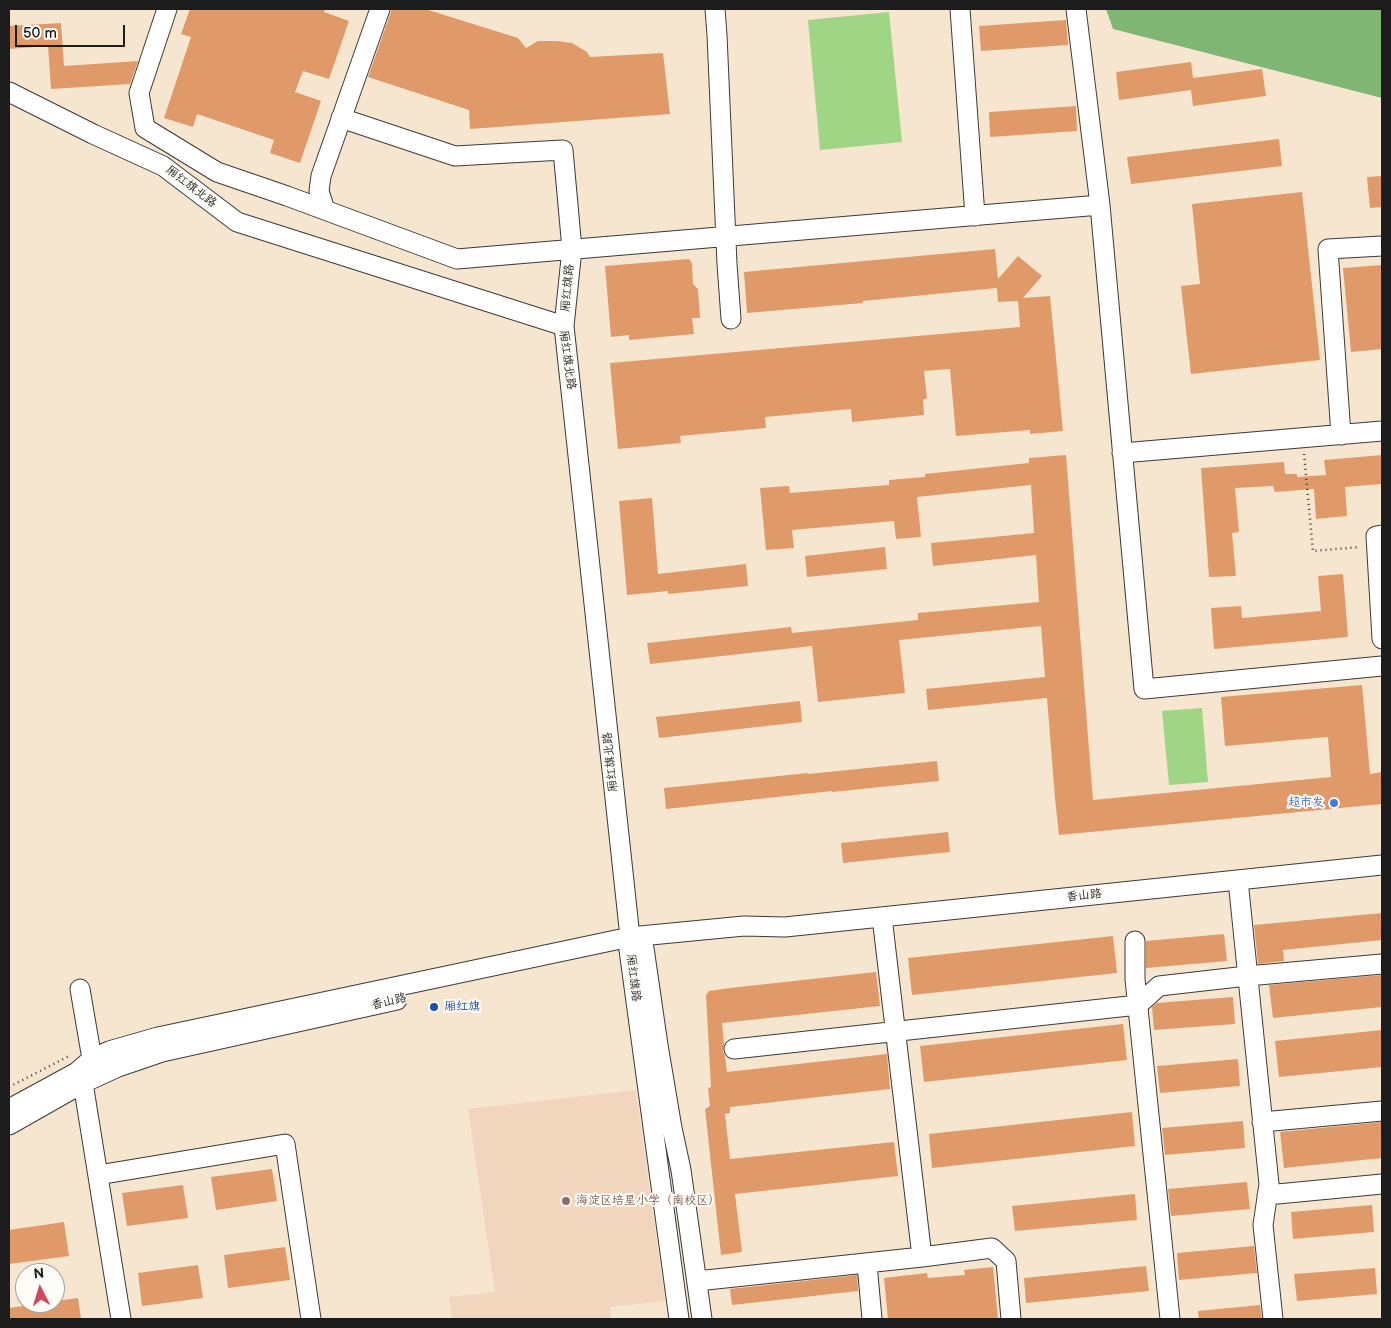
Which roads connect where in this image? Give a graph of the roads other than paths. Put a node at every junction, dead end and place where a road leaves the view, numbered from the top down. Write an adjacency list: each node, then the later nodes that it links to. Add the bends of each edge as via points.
1 (167, 9): 9 (street, via 139,93 145,128 217,172)
2 (380, 9): 7 (street)
3 (715, 9): 11 (street)
4 (960, 9): 10 (street)
5 (1076, 9): 8 (street)
6 (9, 92): 15 (street, 厢红旗北路, via 163,166 237,222)
7 (341, 118): 9 (street, via 321,176 319,191); 13 (street, 厢红旗路, via 455,156 564,150)
8 (1100, 205): 10 (street); 18 (street)
9 (325, 210): 13 (street, via 457,259)
10 (975, 216): 11 (street)
11 (726, 236): 13 (street); 14 (street)
12 (1382, 246): 17 (street, via 1328,249)
13 (572, 249): 15 (street, 厢红旗路)
14 (731, 319)
15 (564, 326): 26 (street, 厢红旗北路)
16 (1382, 431): 17 (street)
17 (1341, 435): 18 (street)
18 (1122, 453): 21 (street, via 1144,688)
19 (1379, 540): 20 (street)
20 (1382, 639)
21 (1382, 666)
22 (1382, 865): 23 (street, 香山路)
23 (1238, 880): 24 (street, 香山路); 28 (street)
24 (882, 917): 26 (street, 香山路, via 785,927 744,926); 31 (street)
25 (1135, 941): 30 (street)
26 (634, 945): 33 (street, 香山路, via 158,1037); 34 (street, 香山路, via 162,1052 118,1067); 44 (street, 厢红旗路, via 658,1045); 47 (street, 厢红旗路)
27 (1382, 964): 28 (street)
28 (1247, 976): 30 (street, via 1159,986); 37 (street)
29 (80, 989): 33 (street)
30 (1138, 1005): 31 (street); 51 (street)
31 (896, 1032): 32 (street); 42 (street)
32 (734, 1049)
33 (92, 1059): 34 (street); 35 (street, 香山路, via 77,1072)
34 (83, 1084): 38 (street, 香山路); 39 (street)
35 (9, 1109)
36 (1382, 1111): 37 (street)
37 (1262, 1122): 41 (street, via 1269,1184)
38 (9, 1125)
39 (98, 1175): 45 (street); 46 (street, via 285,1144)
40 (1382, 1184): 41 (street)
41 (1267, 1195): 52 (street, via 1263,1225)
42 (922, 1257): 43 (street); 50 (street, via 992,1248 1006,1261)
43 (867, 1264): 44 (street); 49 (street)
44 (697, 1281): 48 (street, 厢红旗路)
45 (121, 1319)
46 (311, 1319)
47 (679, 1319)
48 (702, 1319)
49 (872, 1319)
50 (1010, 1319)
51 (1170, 1319)
52 (1273, 1319)

